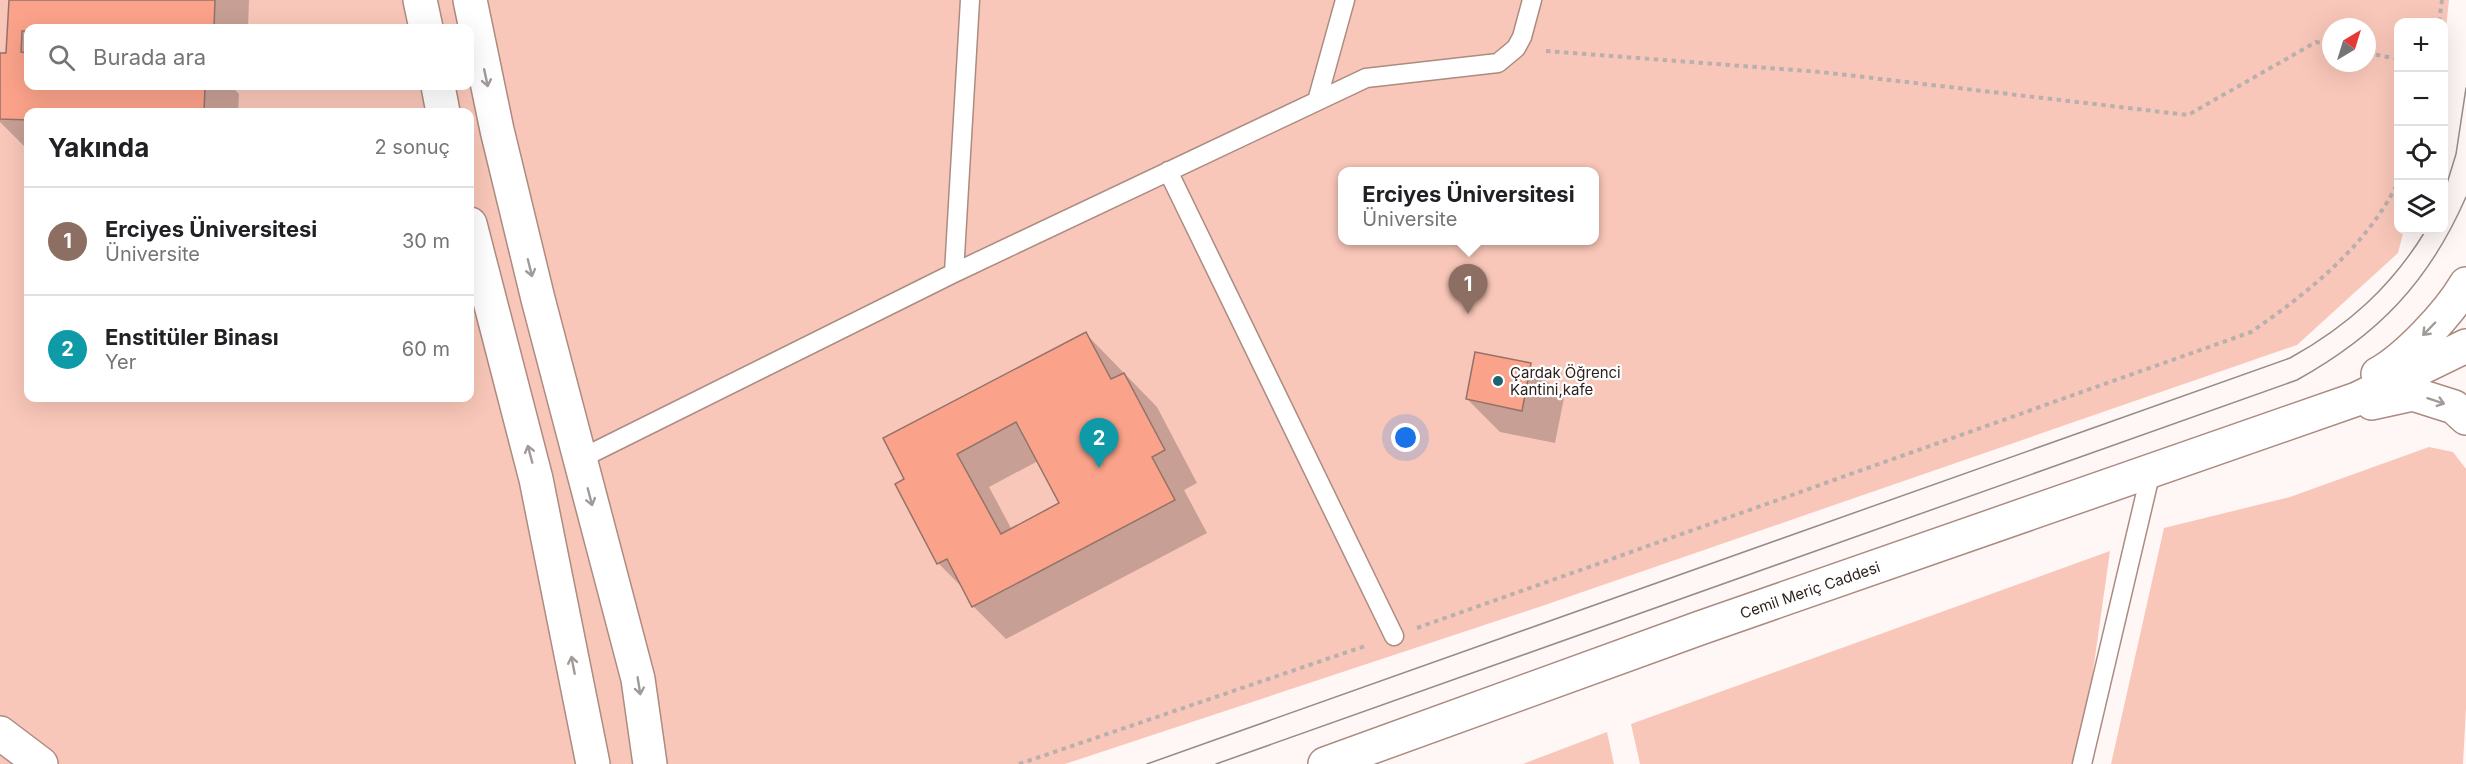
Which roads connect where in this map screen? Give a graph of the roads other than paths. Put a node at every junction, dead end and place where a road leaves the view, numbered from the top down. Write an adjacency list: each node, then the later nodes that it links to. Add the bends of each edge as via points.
1 (420, 0): 6 (street)
2 (470, 0): 17 (street, one-way to 17, via 497,130)
3 (970, 0): 12 (lane)
4 (1345, 0): 8 (lane)
5 (1532, 0): 8 (lane, via 1522,37 1507,57 1489,65 1366,78)
6 (425, 24)
7 (439, 90): 9 (street)
8 (1317, 101): 10 (lane)
9 (443, 108)
10 (1168, 171): 12 (lane); 19 (lane)
11 (474, 241): 22 (street, one-way to 11, via 536,479)
12 (954, 273): 17 (lane)
13 (2466, 284): 16 (street, one-way to 16, via 2457,300 2395,365)
14 (2466, 346): 16 (street, via 2357,399)
15 (2466, 418): 16 (street, one-way to 15, via 2413,394 2454,407)
16 (2297, 419): 18 (street, Cemil Meriç Caddesi)
17 (580, 459): 23 (street, one-way to 23, via 638,678)
18 (2151, 471): 24 (street, Cemil Meriç Caddesi); 25 (lane)
19 (1394, 636)
20 (0, 733): 21 (street)
21 (41, 764)
22 (593, 764)
23 (650, 764)
24 (1325, 764)
25 (2082, 764)

